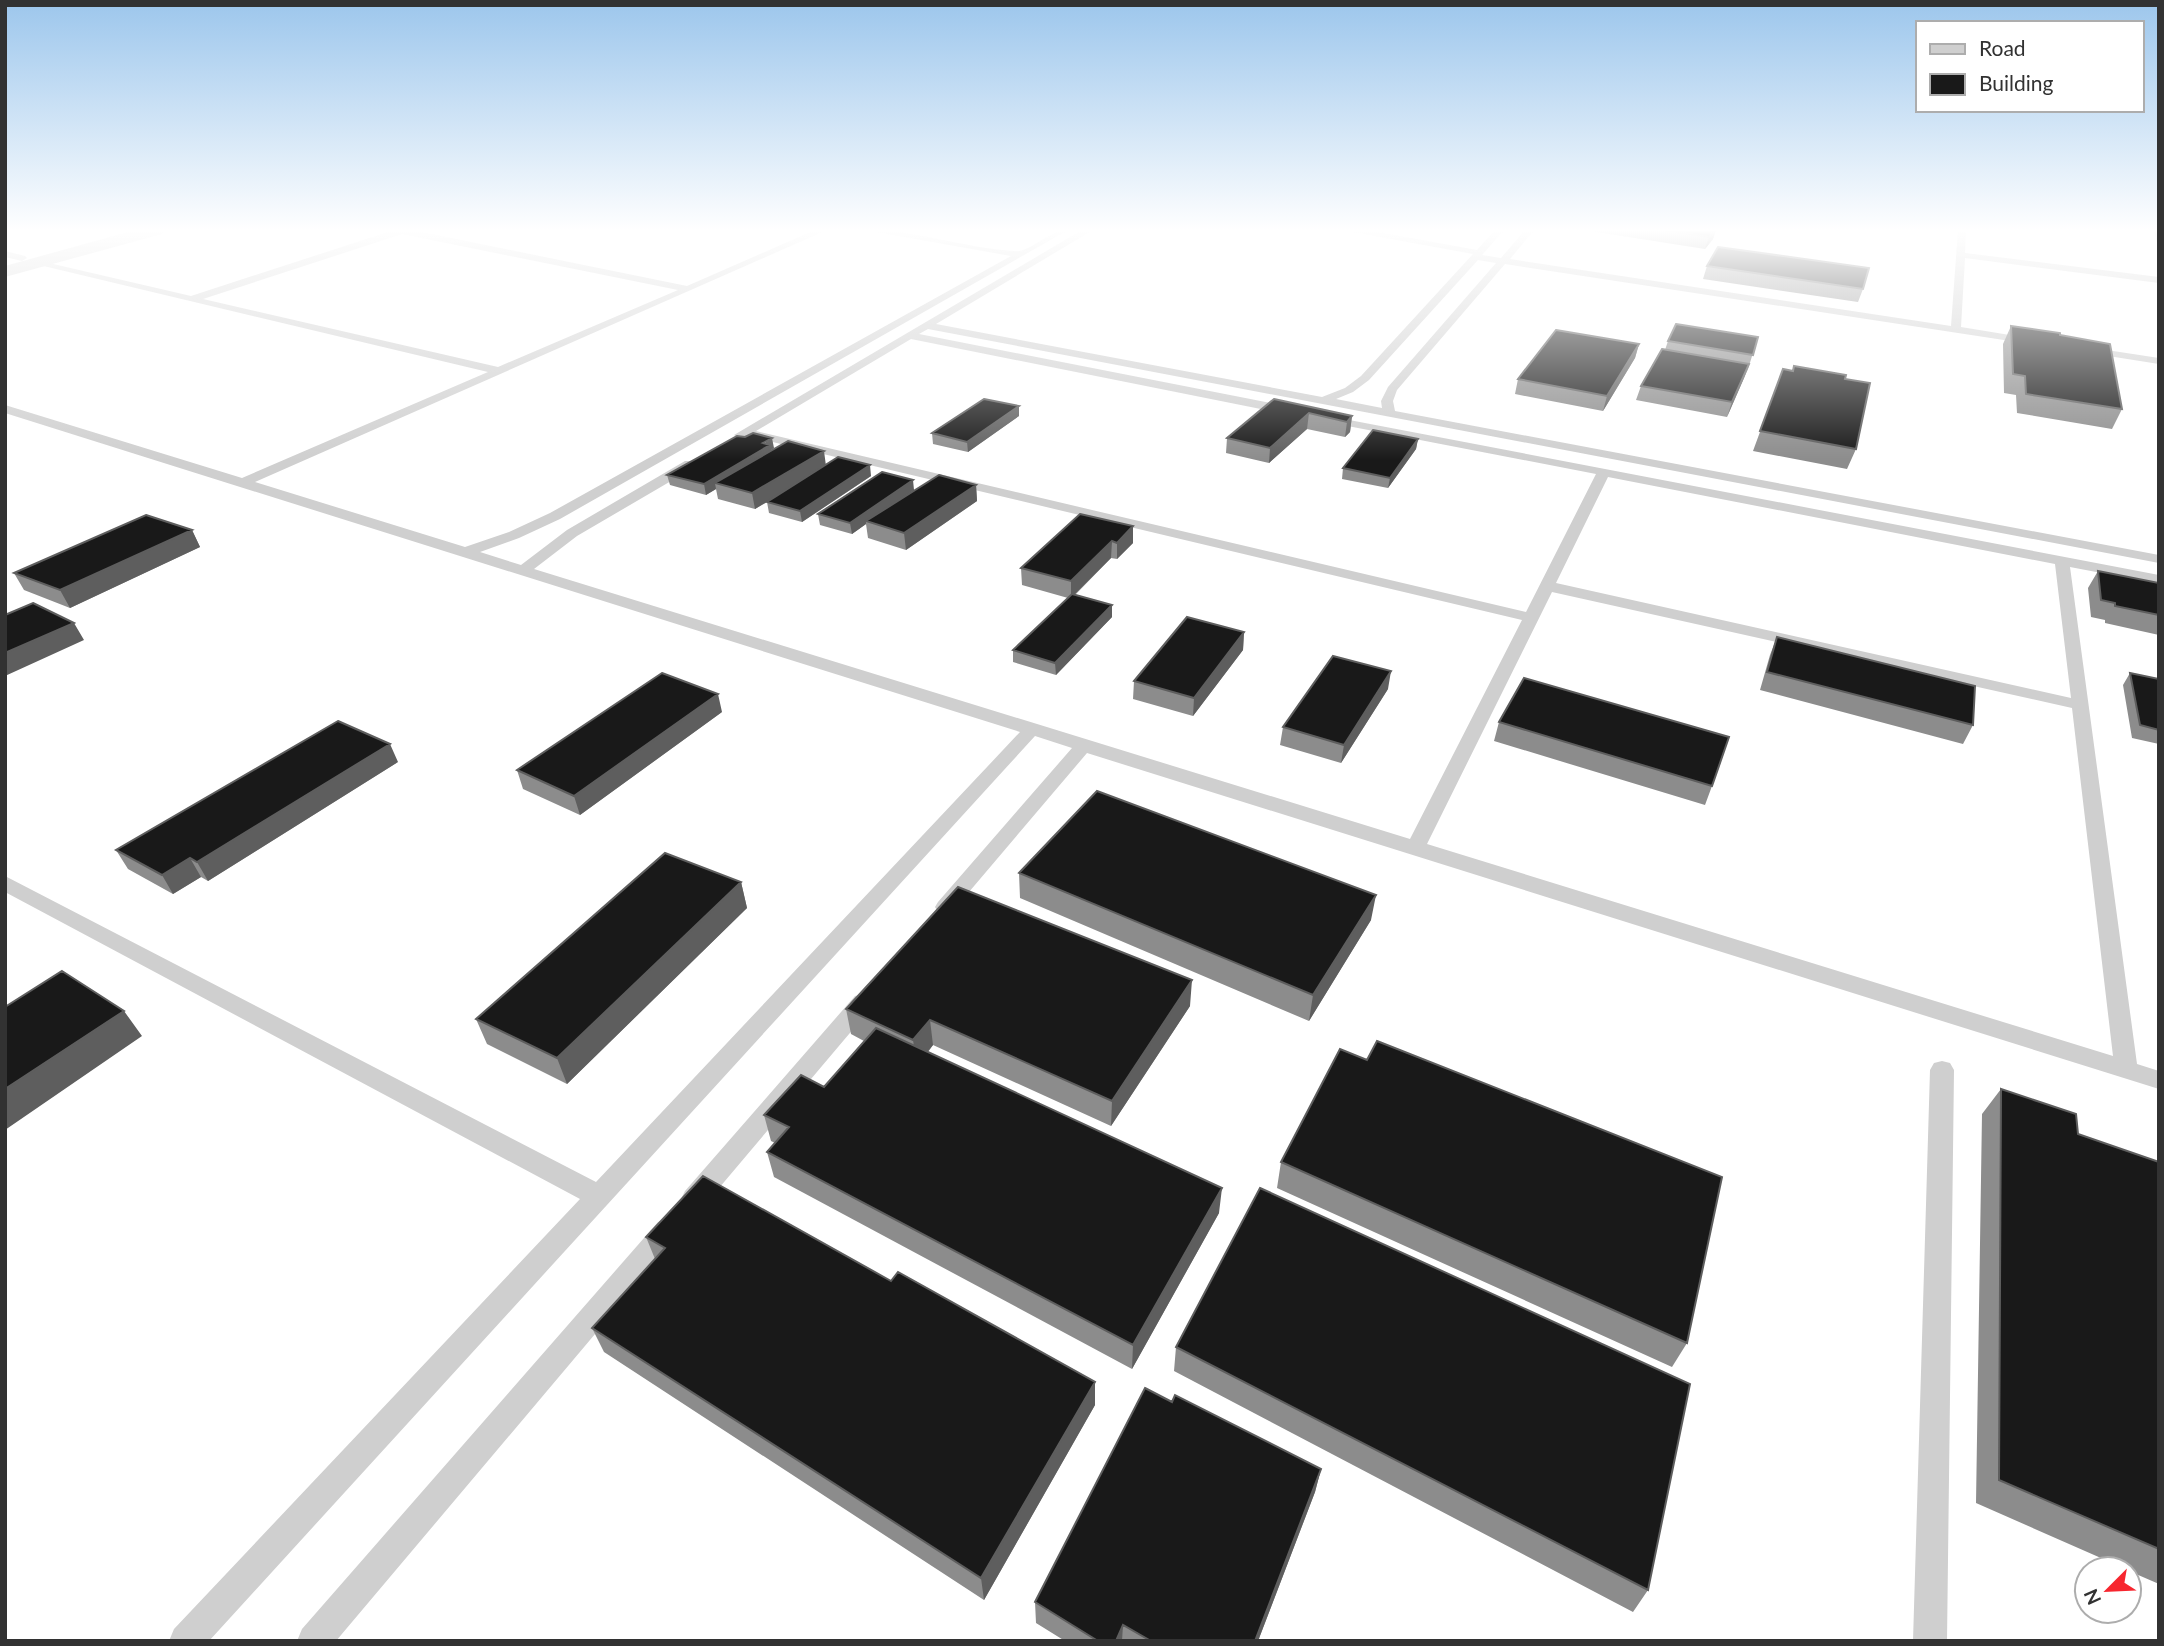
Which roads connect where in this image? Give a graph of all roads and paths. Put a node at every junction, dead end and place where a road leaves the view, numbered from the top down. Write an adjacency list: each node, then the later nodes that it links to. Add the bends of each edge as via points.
1 (224, 307): 15 (lane)
2 (647, 307): 15 (lane)
3 (928, 307): 24 (lane, via 555,516)
4 (961, 307): 9 (lane)
5 (1430, 307): 16 (lane, via 1365,378)
6 (1464, 307): 18 (lane, via 1392,389)
7 (1802, 307): 10 (lane)
8 (1958, 307): 10 (lane)
9 (929, 326): 11 (lane); 16 (lane)
10 (1956, 330): 12 (lane)
11 (911, 337): 20 (lane); 30 (lane, via 739,436)
12 (2037, 342)
13 (2078, 348): 14 (lane)
14 (2159, 361)
15 (499, 372): 21 (lane)
16 (1324, 401): 18 (lane)
17 (5, 409): 21 (lane)
18 (1389, 413): 22 (lane)
19 (697, 460): 27 (lane, via 572,533)
20 (1604, 472): 23 (lane); 29 (lane)
21 (243, 483): 24 (lane)
22 (1822, 495): 23 (lane); 25 (lane)
23 (1820, 514): 26 (lane)
24 (465, 552): 27 (lane)
25 (2159, 559)
26 (2062, 561): 28 (lane); 31 (lane)
27 (523, 570): 32 (lane)
28 (2159, 580)
29 (1547, 586): 30 (lane); 31 (lane)
30 (1531, 618): 34 (lane)
31 (2080, 705): 39 (lane)
32 (1032, 729): 33 (lane); 41 (lane)
33 (1084, 745): 34 (lane); 36 (lane)
34 (1415, 848): 39 (lane)
35 (5, 883): 41 (lane)
36 (932, 922)
37 (878, 985): 43 (lane)
38 (1942, 1070): 44 (lane)
39 (2126, 1070): 40 (lane)
40 (2159, 1080)
41 (599, 1196): 42 (lane)
42 (187, 1641)
43 (314, 1641)
44 (1930, 1641)

